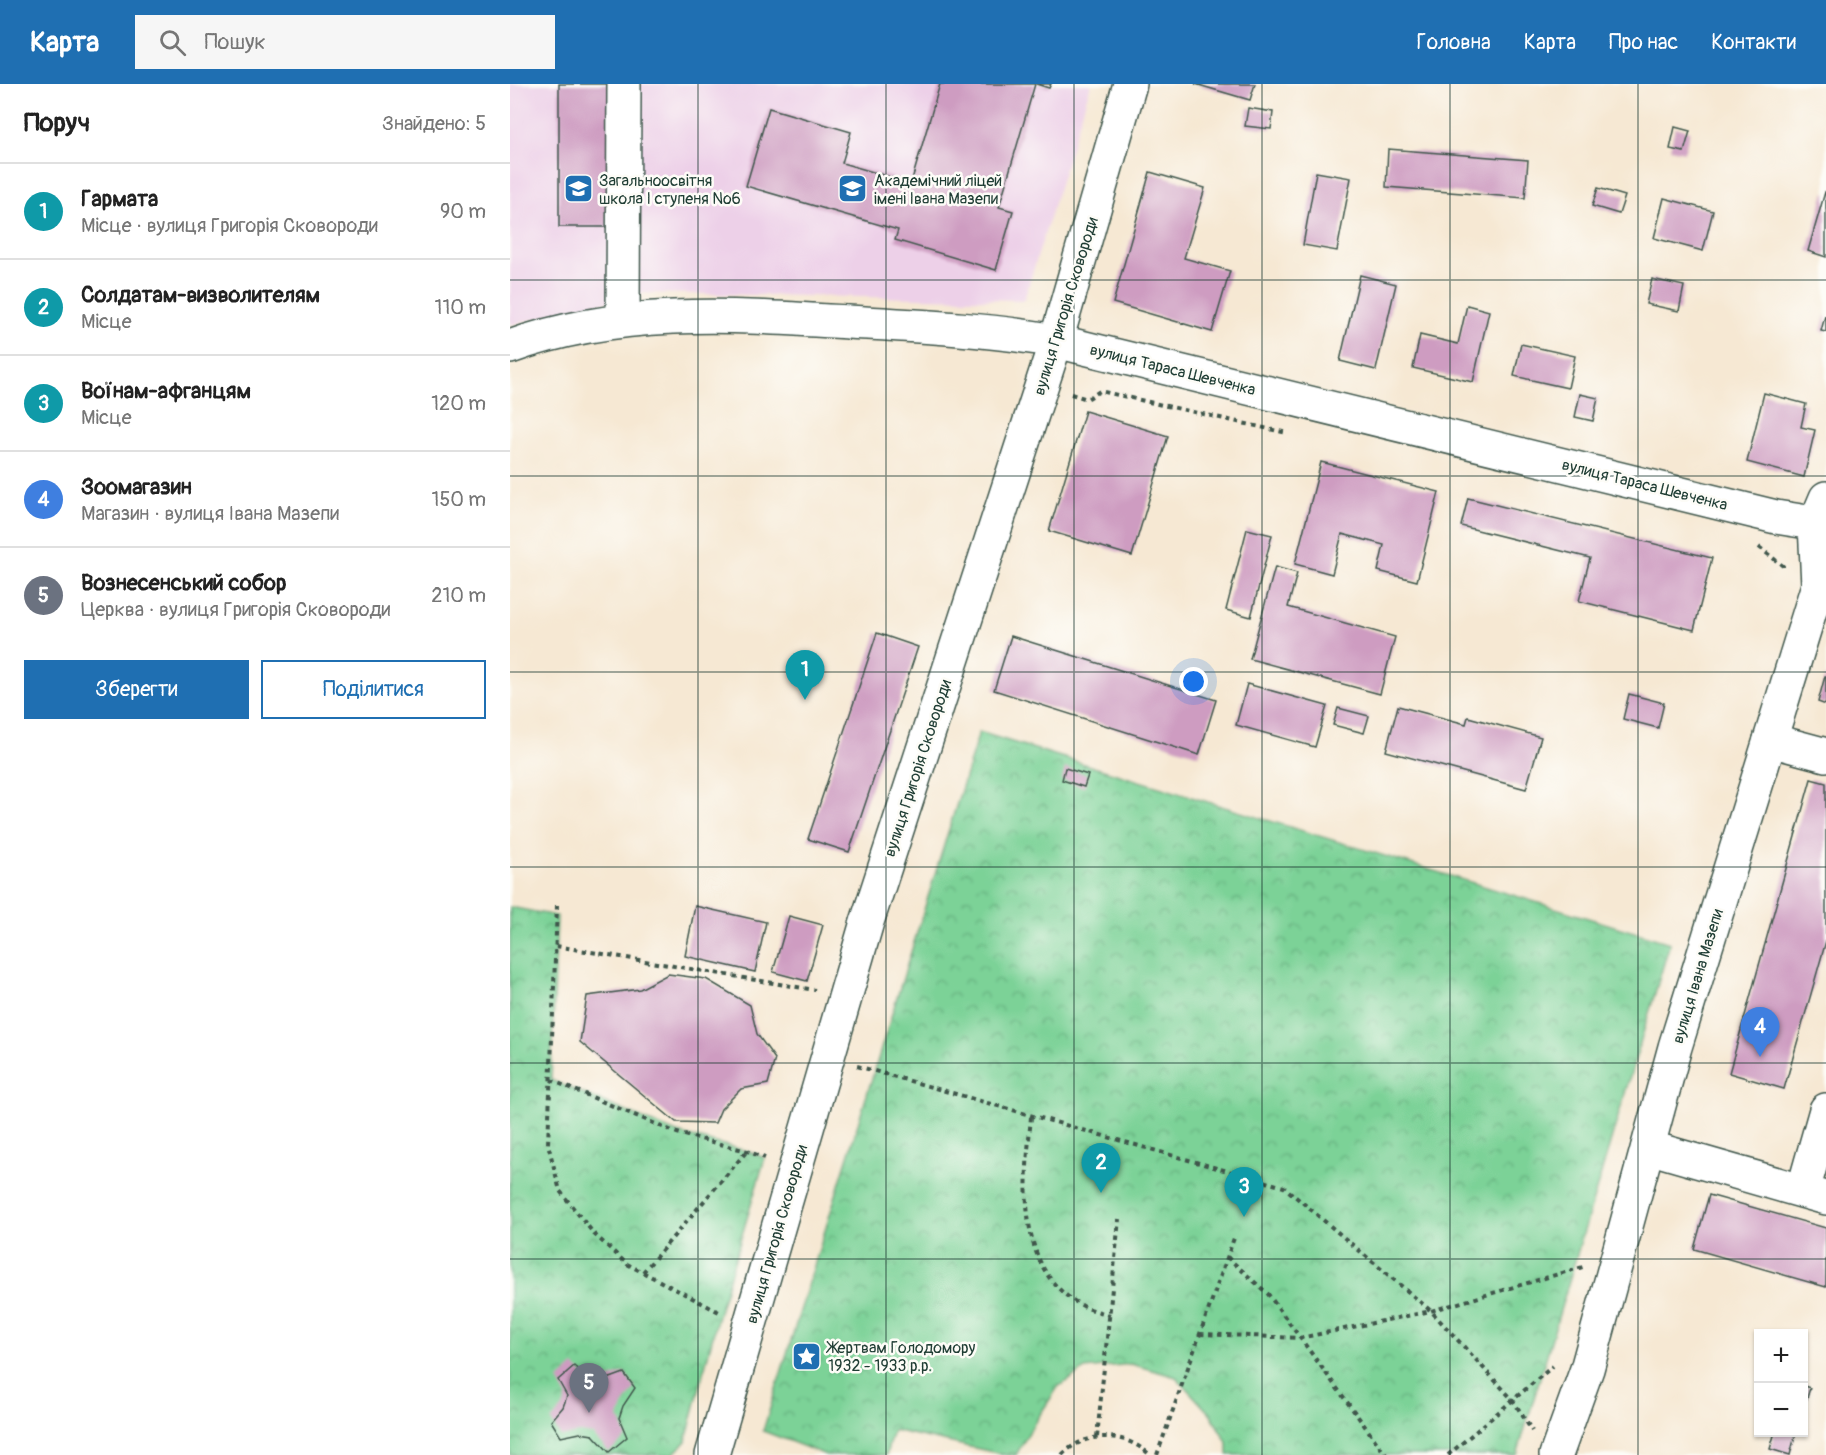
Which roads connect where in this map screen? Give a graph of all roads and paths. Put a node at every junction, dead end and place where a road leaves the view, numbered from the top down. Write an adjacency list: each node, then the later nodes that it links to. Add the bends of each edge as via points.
1 (624, 84): 3 (street)
2 (1130, 84): 4 (street, вулиця Григорія Сковороди)
3 (623, 320): 4 (street, вулиця Тараса Шевченка, via 678,316 794,319 963,328); 5 (street, вулиця Тараса Шевченка)
4 (1056, 341): 6 (street, вулиця Григорія Сковороди); 8 (street, вулиця Тараса Шевченка, via 1776,517)
5 (510, 347)
6 (1041, 386): 7 (path, via 1087,399 1100,391); 38 (street, вулиця Григорія Сковороди, via 867,922)
7 (1299, 436)
8 (1822, 515): 11 (street, вулиця Івана Мазепи, via 1818,585)
9 (1751, 541): 10 (path, via 1783,566)
10 (1784, 575)
11 (1770, 740): 12 (street); 20 (street, вулиця Івана Мазепи)
12 (1826, 755)
13 (557, 905): 14 (path)
14 (556, 946): 15 (path); 17 (path)
15 (820, 990)
16 (856, 1066): 19 (path)
17 (551, 1080): 21 (path, via 677,1133); 27 (path, via 548,1144 560,1191 594,1234 627,1264)
18 (1826, 1110): 23 (street)
19 (1031, 1117): 29 (path, via 1284,1187); 31 (path, via 1027,1202 1037,1258 1065,1294 1083,1306)
20 (1648, 1147): 23 (street); 44 (street, вулиця Івана Мазепи, via 1587,1369)
21 (747, 1151): 22 (path); 27 (path)
22 (765, 1158)
23 (1814, 1194)
24 (1119, 1220): 31 (path)
25 (1234, 1238): 26 (path)
26 (1227, 1257): 32 (path); 33 (path, via 1268,1294)
27 (643, 1272): 30 (path)
28 (1583, 1277): 29 (path, via 1586,1267)
29 (1431, 1311): 33 (path); 35 (path)
30 (719, 1312)
31 (1110, 1315): 37 (path)
32 (1200, 1334): 33 (path); 41 (path)
33 (1300, 1338): 42 (path)
34 (1555, 1372): 35 (path, via 1558,1361)
35 (1513, 1400): 36 (path, via 1536,1438); 43 (path)
36 (1539, 1427)
37 (1096, 1437): 39 (path); 40 (path, via 1129,1441)
38 (712, 1455)
39 (1062, 1455)
40 (1150, 1455)
41 (1157, 1455)
42 (1386, 1455)
43 (1448, 1455)
44 (1556, 1455)

